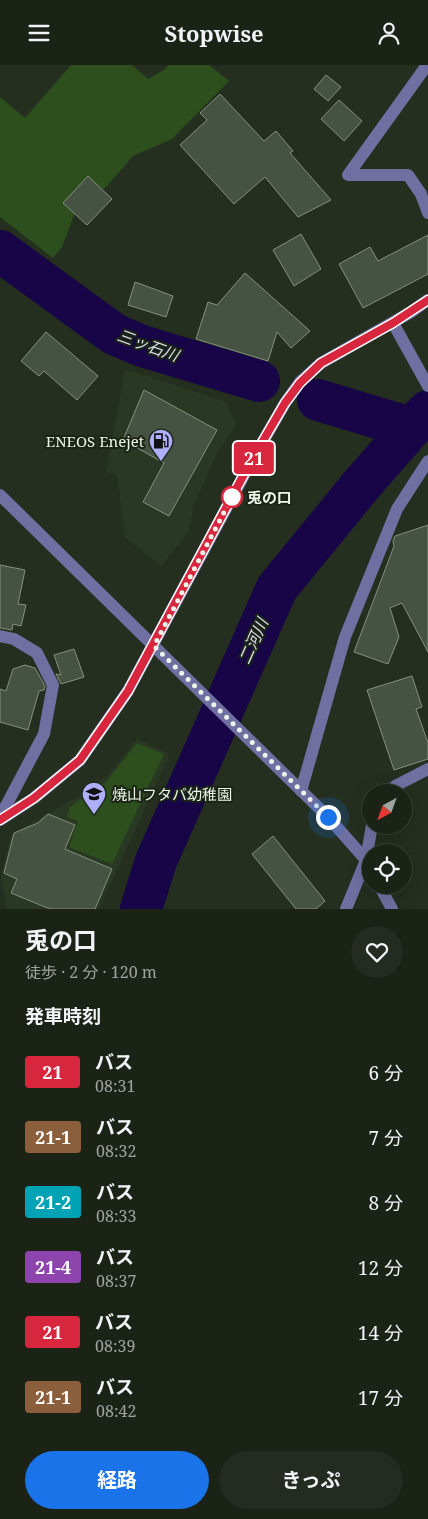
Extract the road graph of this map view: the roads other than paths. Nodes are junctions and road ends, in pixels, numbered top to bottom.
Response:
1 (427, 65) edge
2 (428, 213) edge
3 (428, 300) edge
4 (393, 323) junction
5 (428, 386) edge
6 (428, 461) edge
7 (0, 495) edge
8 (0, 635) edge
9 (154, 646) junction
10 (428, 769) edge
11 (399, 784) edge
12 (301, 791) junction
13 (0, 818) edge
14 (362, 857) edge
15 (362, 878) edge
16 (384, 894) edge
17 (346, 909) edge
18 (392, 909) edge

1 - 2 street
3 - 4 street
4 - 5 street
4 - 9 street
6 - 12 street
7 - 9 street
8 - 13 street
9 - 12 street
9 - 13 street
10 - 11 street
12 - 14 street
15 - 17 street
16 - 18 street

